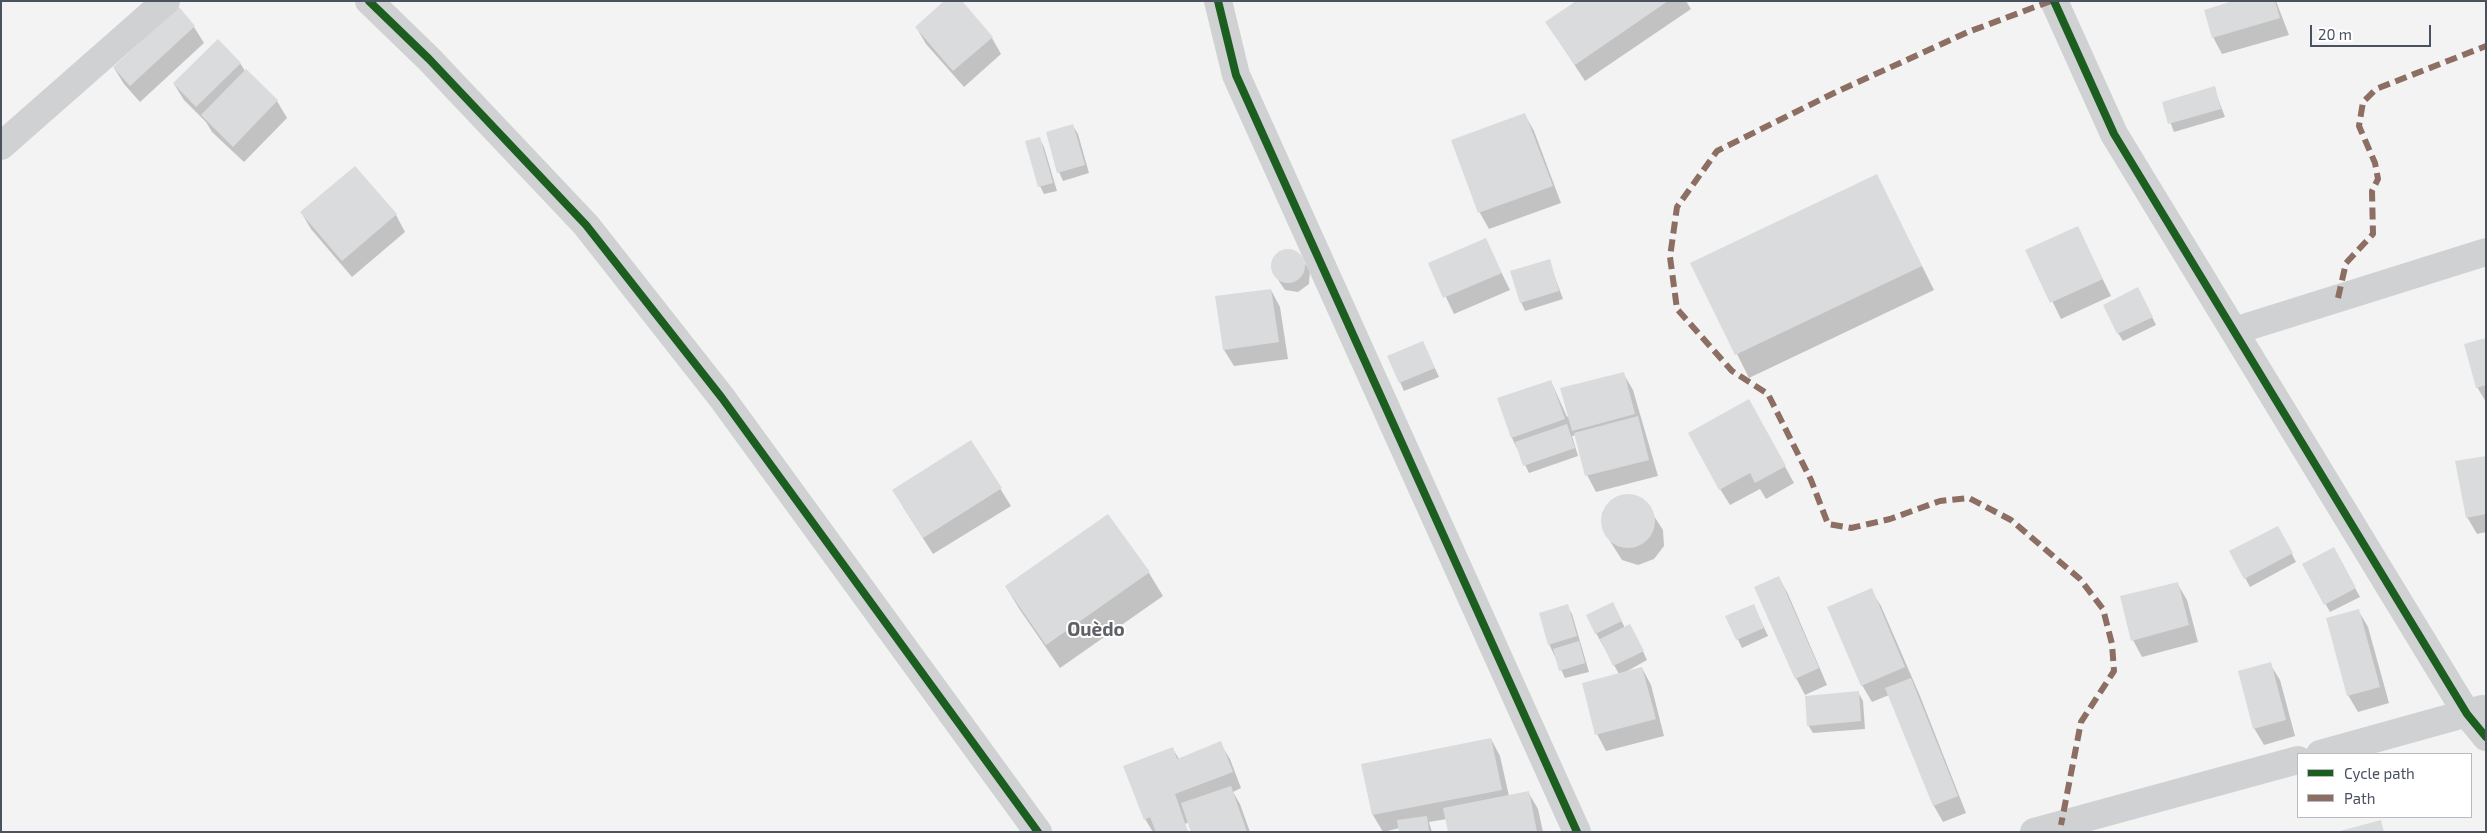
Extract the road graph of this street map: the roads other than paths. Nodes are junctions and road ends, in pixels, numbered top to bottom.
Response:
1 (166, 1) edge
2 (369, 1) edge
3 (1218, 1) edge
4 (2054, 1) edge
5 (1, 146) edge
6 (2486, 252) edge
7 (2234, 331) junction
8 (2476, 711) edge
9 (2486, 737) edge
10 (2324, 753) edge
11 (2297, 760) edge
12 (1038, 832) edge
13 (1577, 832) edge
14 (2034, 832) edge

1 - 5 street
2 - 12 street
3 - 13 street
4 - 7 street
6 - 7 street
7 - 8 street
8 - 9 street
8 - 10 street
11 - 14 street

